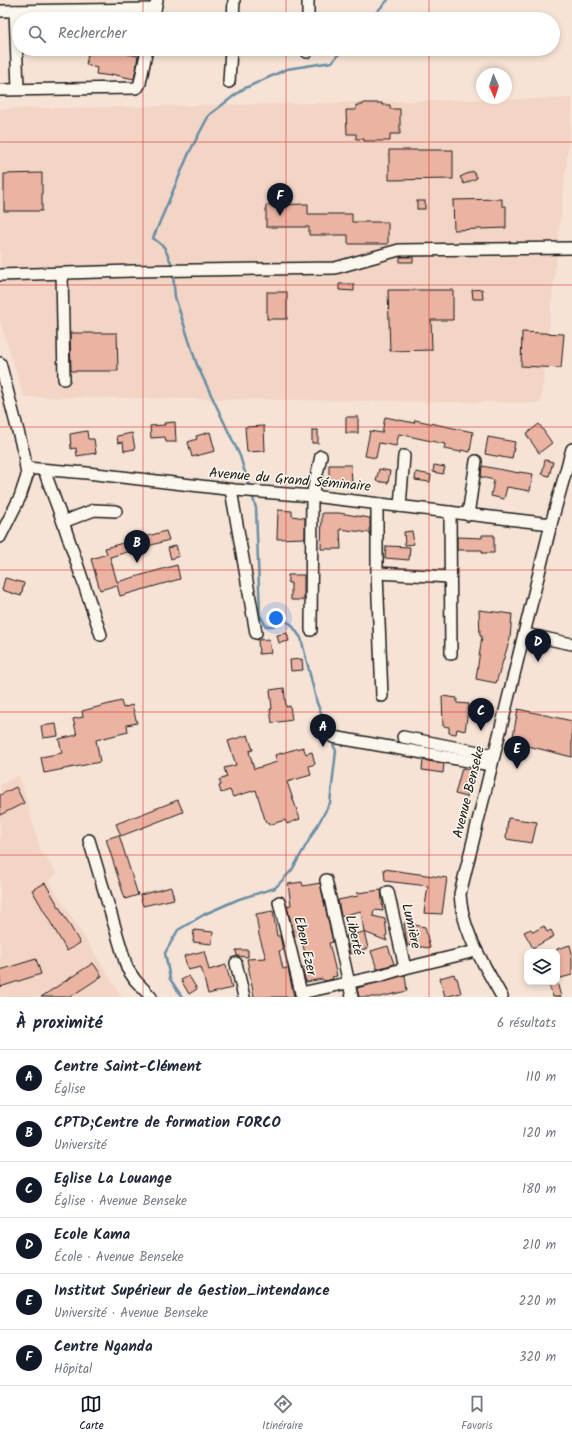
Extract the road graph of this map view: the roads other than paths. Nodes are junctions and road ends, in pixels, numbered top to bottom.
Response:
1 (234, 0) edge
2 (308, 0) edge
3 (67, 5) edge
4 (155, 9) edge
5 (0, 11) edge
6 (15, 11) joint
7 (233, 12) edge
8 (308, 12) edge
9 (17, 56) edge
10 (146, 56) edge
11 (231, 56) edge
12 (229, 82) dead end
13 (18, 89) junction
14 (0, 90) edge
15 (572, 248) edge
16 (62, 273) junction
17 (0, 275) edge
18 (0, 363) edge
19 (2, 378) edge
20 (64, 380) dead end
21 (572, 450) edge
22 (321, 456) dead end
23 (404, 456) dead end
24 (476, 462) dead end
25 (26, 468) junction
26 (44, 470) junction
27 (233, 490) junction
28 (312, 496) junction
29 (377, 504) junction
30 (400, 506) junction
31 (116, 511) dead end
32 (450, 512) junction
33 (468, 515) junction
34 (63, 522) junction
35 (551, 524) junction
36 (0, 537) edge
37 (377, 573) junction
38 (450, 577) junction
39 (311, 630) dead end
40 (256, 633) dead end
41 (525, 634) junction
42 (101, 635) dead end
43 (572, 644) edge
44 (451, 654) dead end
45 (382, 696) dead end
46 (402, 737) dead end
47 (333, 738) dead end
48 (493, 760) junction
49 (89, 840) dead end
50 (326, 880) dead end
51 (388, 892) dead end
52 (279, 902) dead end
53 (476, 951) junction
54 (236, 963) dead end
55 (405, 968) junction
56 (349, 981) junction
57 (301, 995) edge
58 (151, 997) edge
59 (244, 997) edge
60 (352, 997) edge
61 (502, 997) edge

1 - 7 street
2 - 8 street
3 - 4 street
3 - 6 street
5 - 6 street
9 - 13 street
10 - 13 street
11 - 12 street
13 - 14 street
15 - 16 street
16 - 17 street
16 - 20 street
18 - 19 street
19 - 25 street
21 - 35 street, Avenue Benseke
22 - 28 street
23 - 30 street
24 - 33 street
25 - 26 street, Avenue du Grand Séminaire
25 - 36 street
26 - 27 street, Avenue du Grand Séminaire
26 - 34 street
27 - 28 street, Avenue du Grand Séminaire
27 - 40 street
28 - 29 street, Avenue du Grand Séminaire
28 - 39 street
29 - 30 street, Avenue du Grand Séminaire
29 - 37 street
30 - 32 street, Avenue du Grand Séminaire
31 - 34 street
32 - 33 street, Avenue du Grand Séminaire
32 - 38 street
33 - 35 street, Avenue du Grand Séminaire
34 - 42 street
35 - 41 street, Avenue Benseke
37 - 38 street
37 - 45 street
38 - 44 street
41 - 43 street
41 - 48 street, Avenue Benseke
46 - 48 street
47 - 48 street
48 - 53 street, Avenue Benseke
49 - 58 street
50 - 56 street, Liberté
51 - 55 street, Lumière
52 - 57 street, Eben Ezer
53 - 55 street, Lumière
53 - 61 street, Avenue Benseke
54 - 59 street
55 - 56 street, Lumière
56 - 57 street, Lumière
56 - 60 street, Liberté

